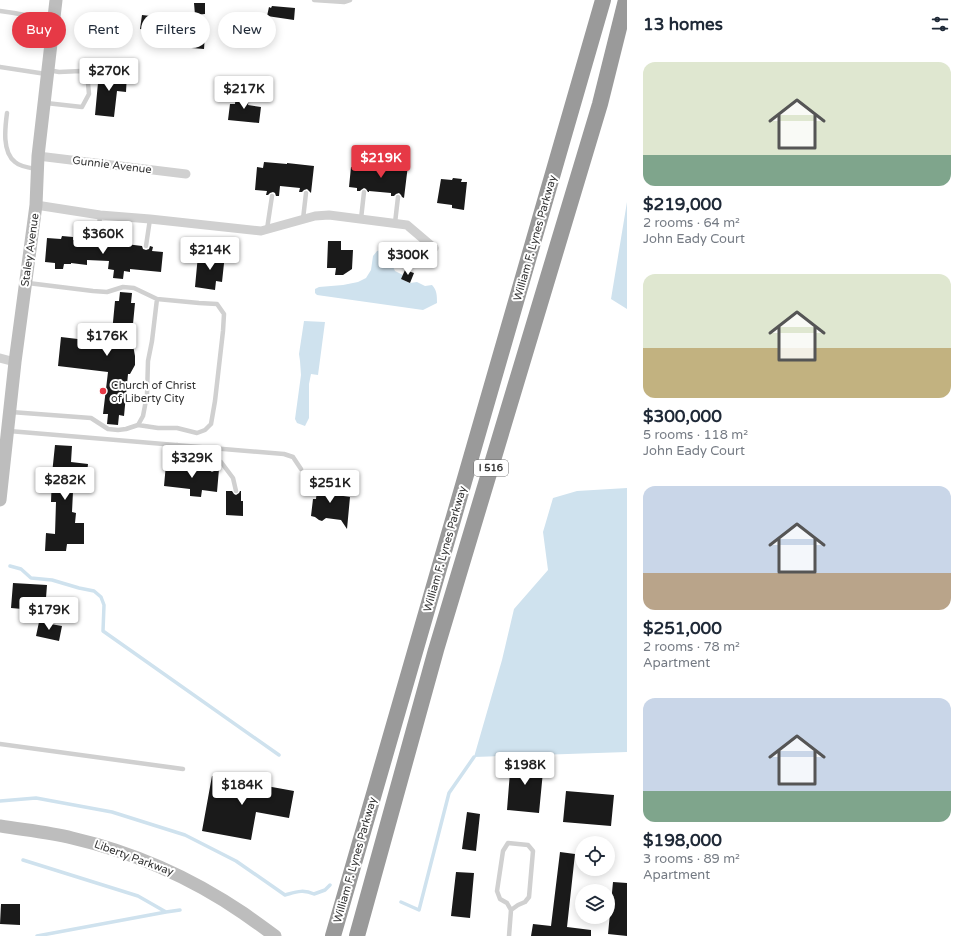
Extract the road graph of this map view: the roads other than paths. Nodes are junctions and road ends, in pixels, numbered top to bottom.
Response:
1 (56, 0) edge
2 (314, 0) edge
3 (350, 0) edge
4 (603, 0) edge
5 (626, 0) edge
6 (0, 11) edge
7 (54, 12) edge
8 (12, 13) edge
9 (50, 48) edge
10 (0, 67) edge
11 (48, 72) junction
12 (44, 103) junction
13 (7, 113) dead end
14 (38, 156) junction
15 (38, 170) junction
16 (186, 174) dead end
17 (364, 192) dead end
18 (306, 193) dead end
19 (272, 196) dead end
20 (398, 197) dead end
21 (36, 205) junction
22 (100, 215) junction
23 (150, 219) junction
24 (303, 219) junction
25 (360, 219) junction
26 (395, 223) junction
27 (267, 229) junction
28 (98, 241) dead end
29 (146, 246) dead end
30 (434, 248) dead end
31 (26, 283) junction
32 (156, 299) junction
33 (0, 358) edge
34 (15, 362) junction
35 (10, 412) junction
36 (138, 425) junction
37 (8, 430) junction
38 (177, 445) junction
39 (214, 448) junction
40 (212, 458) junction
41 (212, 468) dead end
42 (301, 469) dead end
43 (236, 491) dead end
44 (0, 500) edge
45 (0, 744) edge
46 (183, 768) dead end
47 (0, 826) edge
48 (511, 910) junction
49 (274, 935) edge
50 (333, 936) edge
51 (357, 936) edge
52 (509, 936) edge

1 - 7 street, Staley Avenue
2 - 3 lane
4 - 50 highway, William F. Lynes Parkway / I 516
5 - 51 highway, William F. Lynes Parkway / I 516
6 - 8 lane
9 - 11 street, Staley Avenue
10 - 11 lane
11 - 12 street, Staley Avenue
11 - 12 lane
12 - 14 street, Staley Avenue
13 - 15 lane
14 - 15 street, Staley Avenue
14 - 16 street, Gunnie Avenue
15 - 21 street, Staley Avenue
17 - 25 lane
18 - 24 lane
19 - 27 lane
20 - 26 lane
21 - 22 street
21 - 31 street, Staley Avenue
22 - 23 street
22 - 28 lane
23 - 27 street
23 - 29 lane
24 - 25 street
24 - 27 street
25 - 26 street
26 - 30 street
31 - 32 lane
31 - 34 street, Staley Avenue
32 - 36 lane
32 - 36 lane
33 - 34 street
34 - 35 street, Staley Avenue
35 - 36 lane
35 - 37 street, Staley Avenue
37 - 38 lane
37 - 44 street, Staley Avenue
38 - 39 lane
38 - 40 lane
39 - 40 lane
39 - 42 lane
40 - 41 lane
40 - 43 lane
45 - 46 lane
47 - 49 street, Liberty Parkway
48 - 48 lane
48 - 52 lane

